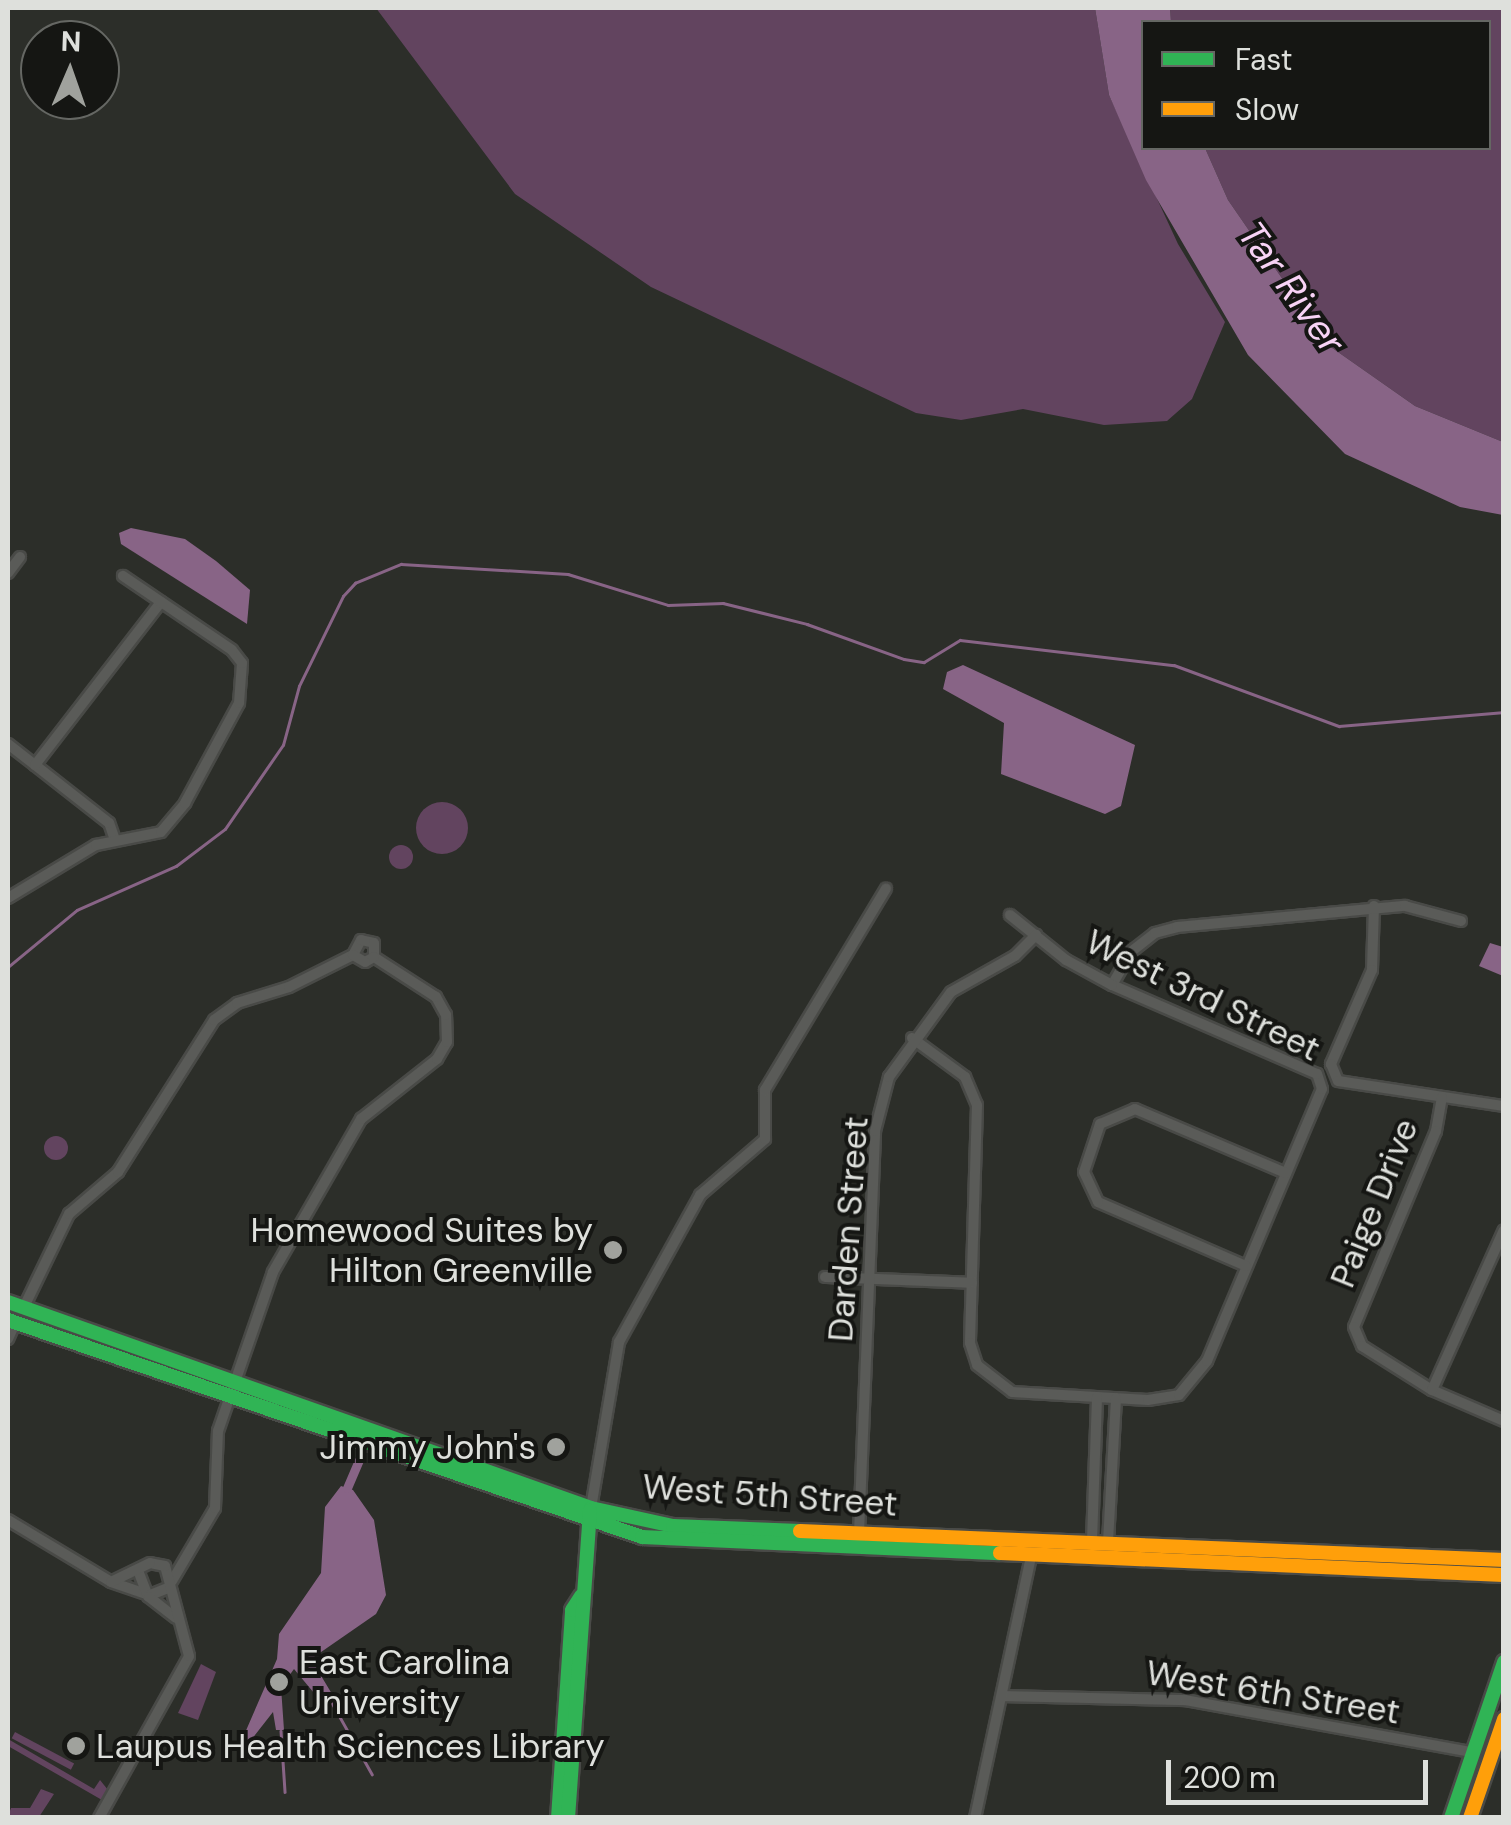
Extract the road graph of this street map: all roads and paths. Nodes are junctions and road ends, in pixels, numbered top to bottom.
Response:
1 (20, 557) dead end
2 (8, 573) edge
3 (123, 576) dead end
4 (161, 602) junction
5 (8, 744) edge
6 (35, 765) junction
7 (115, 840) junction
8 (886, 889) dead end
9 (8, 898) edge
10 (1374, 906) junction
11 (1010, 915) dead end
12 (1461, 921) dead end
13 (1036, 935) junction
14 (354, 954) junction
15 (374, 957) junction
16 (1112, 985) junction
17 (912, 1038) junction
18 (1442, 1098) junction
19 (1504, 1106) edge
20 (1286, 1173) junction
21 (1504, 1230) edge
22 (1246, 1266) junction
23 (825, 1277) dead end
24 (870, 1280) junction
25 (972, 1283) junction
26 (8, 1302) edge
27 (23, 1309) junction
28 (11, 1321) edge
29 (8, 1340) edge
30 (1432, 1390) junction
31 (230, 1392) junction
32 (1097, 1397) junction
33 (1116, 1398) junction
34 (1504, 1420) edge
35 (590, 1516) junction
36 (8, 1520) edge
37 (859, 1533) junction
38 (997, 1540) junction
39 (1100, 1542) junction
40 (874, 1549) junction
41 (186, 1554) junction
42 (981, 1554) junction
43 (1031, 1556) junction
44 (1504, 1560) edge
45 (160, 1564) junction
46 (139, 1573) junction
47 (1504, 1575) edge
48 (111, 1582) junction
49 (171, 1584) junction
50 (146, 1594) junction
51 (581, 1596) junction
52 (176, 1618) junction
53 (1504, 1662) edge
54 (1005, 1696) junction
55 (1504, 1719) edge
56 (1472, 1752) junction
57 (99, 1818) edge
58 (558, 1818) edge
59 (568, 1818) edge
60 (975, 1818) edge
61 (1450, 1818) edge
62 (1470, 1818) edge

1 - 2 street
3 - 4 street
4 - 6 street
4 - 7 street
5 - 6 street
6 - 7 street
7 - 9 street
8 - 35 street
10 - 12 street
10 - 16 street
10 - 18 street, West 3rd Street
11 - 13 street, West 3rd Street
13 - 16 street, West 3rd Street
13 - 17 street, Darden Street
14 - 15 street
14 - 15 street
14 - 27 street
15 - 31 street
16 - 20 street, West 3rd Street
17 - 24 street, Darden Street
17 - 25 street
18 - 19 street, West 3rd Street
18 - 30 street, Paige Drive
20 - 22 street
20 - 22 street
21 - 30 street
22 - 33 street
23 - 24 street
24 - 25 street
24 - 37 street, Darden Street
25 - 32 street
26 - 27 main road, West 5th Street
27 - 31 main road, West 5th Street
28 - 29 street
28 - 31 main road, West 5th Street
30 - 34 street, Paige Drive
31 - 35 main road, West 5th Street
31 - 41 street
32 - 33 street
32 - 39 street
33 - 39 street
35 - 37 main road, West 5th Street
35 - 40 main road, West 5th Street
35 - 51 main road
36 - 48 street
37 - 38 main road, West 5th Street
38 - 39 main road, West 5th Street
38 - 40 main road
39 - 42 main road
39 - 44 main road, West 5th Street
40 - 42 main road, West 5th Street
41 - 45 street
41 - 49 street
42 - 43 main road, West 5th Street
43 - 47 main road, West 5th Street
43 - 54 street
45 - 46 street
45 - 49 street
46 - 48 street
46 - 50 street
48 - 50 street
49 - 50 street
49 - 52 street
50 - 52 street
51 - 58 main road
51 - 59 main road
52 - 57 street
53 - 56 main road
54 - 56 street, West 6th Street
54 - 60 street
55 - 62 main road
56 - 61 main road

